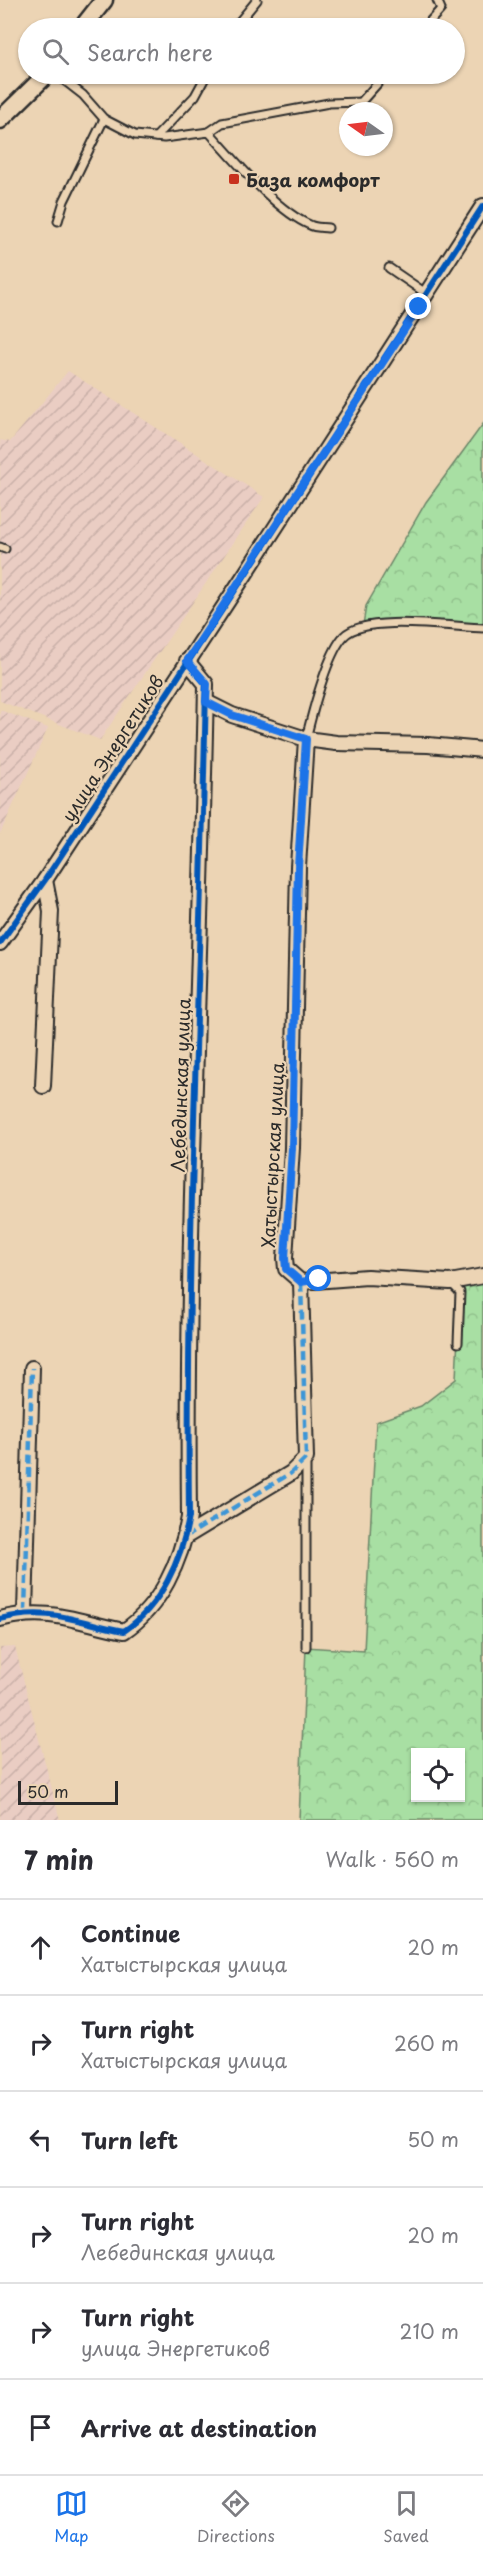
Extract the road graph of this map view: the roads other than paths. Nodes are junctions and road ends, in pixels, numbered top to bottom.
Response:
1 (104, 0) edge
2 (257, 0) edge
3 (437, 0) edge
4 (90, 18) edge
5 (242, 18) edge
6 (433, 18) edge
7 (37, 84) edge
8 (69, 84) edge
9 (202, 84) edge
10 (377, 84) edge
11 (104, 119) junction
12 (0, 120) edge
13 (209, 132) junction
14 (156, 137) junction
15 (483, 206) edge
16 (58, 221) dead end
17 (328, 228) dead end
18 (389, 268) dead end
19 (427, 294) junction
20 (483, 628) edge
21 (187, 661) junction
22 (206, 702) junction
23 (306, 739) junction
24 (483, 750) edge
25 (45, 880) junction
26 (0, 943) edge
27 (43, 1086) dead end
28 (483, 1276) edge
29 (301, 1282) junction
30 (450, 1282) junction
31 (458, 1343) dead end
32 (32, 1368) dead end
33 (306, 1458) junction
34 (185, 1537) junction
35 (25, 1612) junction
36 (0, 1620) edge
37 (306, 1647) dead end

1 - 4 street
2 - 5 lane
3 - 6 lane
7 - 12 street
8 - 11 lane
9 - 14 lane
10 - 13 lane
11 - 14 lane
11 - 16 lane
13 - 14 lane
13 - 17 lane
15 - 19 street, улица Энергетиков
18 - 19 lane
19 - 21 street, улица Энергетиков
20 - 23 lane
21 - 22 street, Лебединская улица
21 - 25 street, улица Энергетиков
22 - 23 street
22 - 34 street, Лебединская улица
23 - 24 street
23 - 29 street, Хатыстырская улица
25 - 26 street, улица Энергетиков
25 - 27 street
28 - 30 street
29 - 30 street
29 - 33 street
30 - 31 lane
32 - 35 street
33 - 34 street
33 - 37 lane
34 - 35 street, Лебединская улица
35 - 36 street

